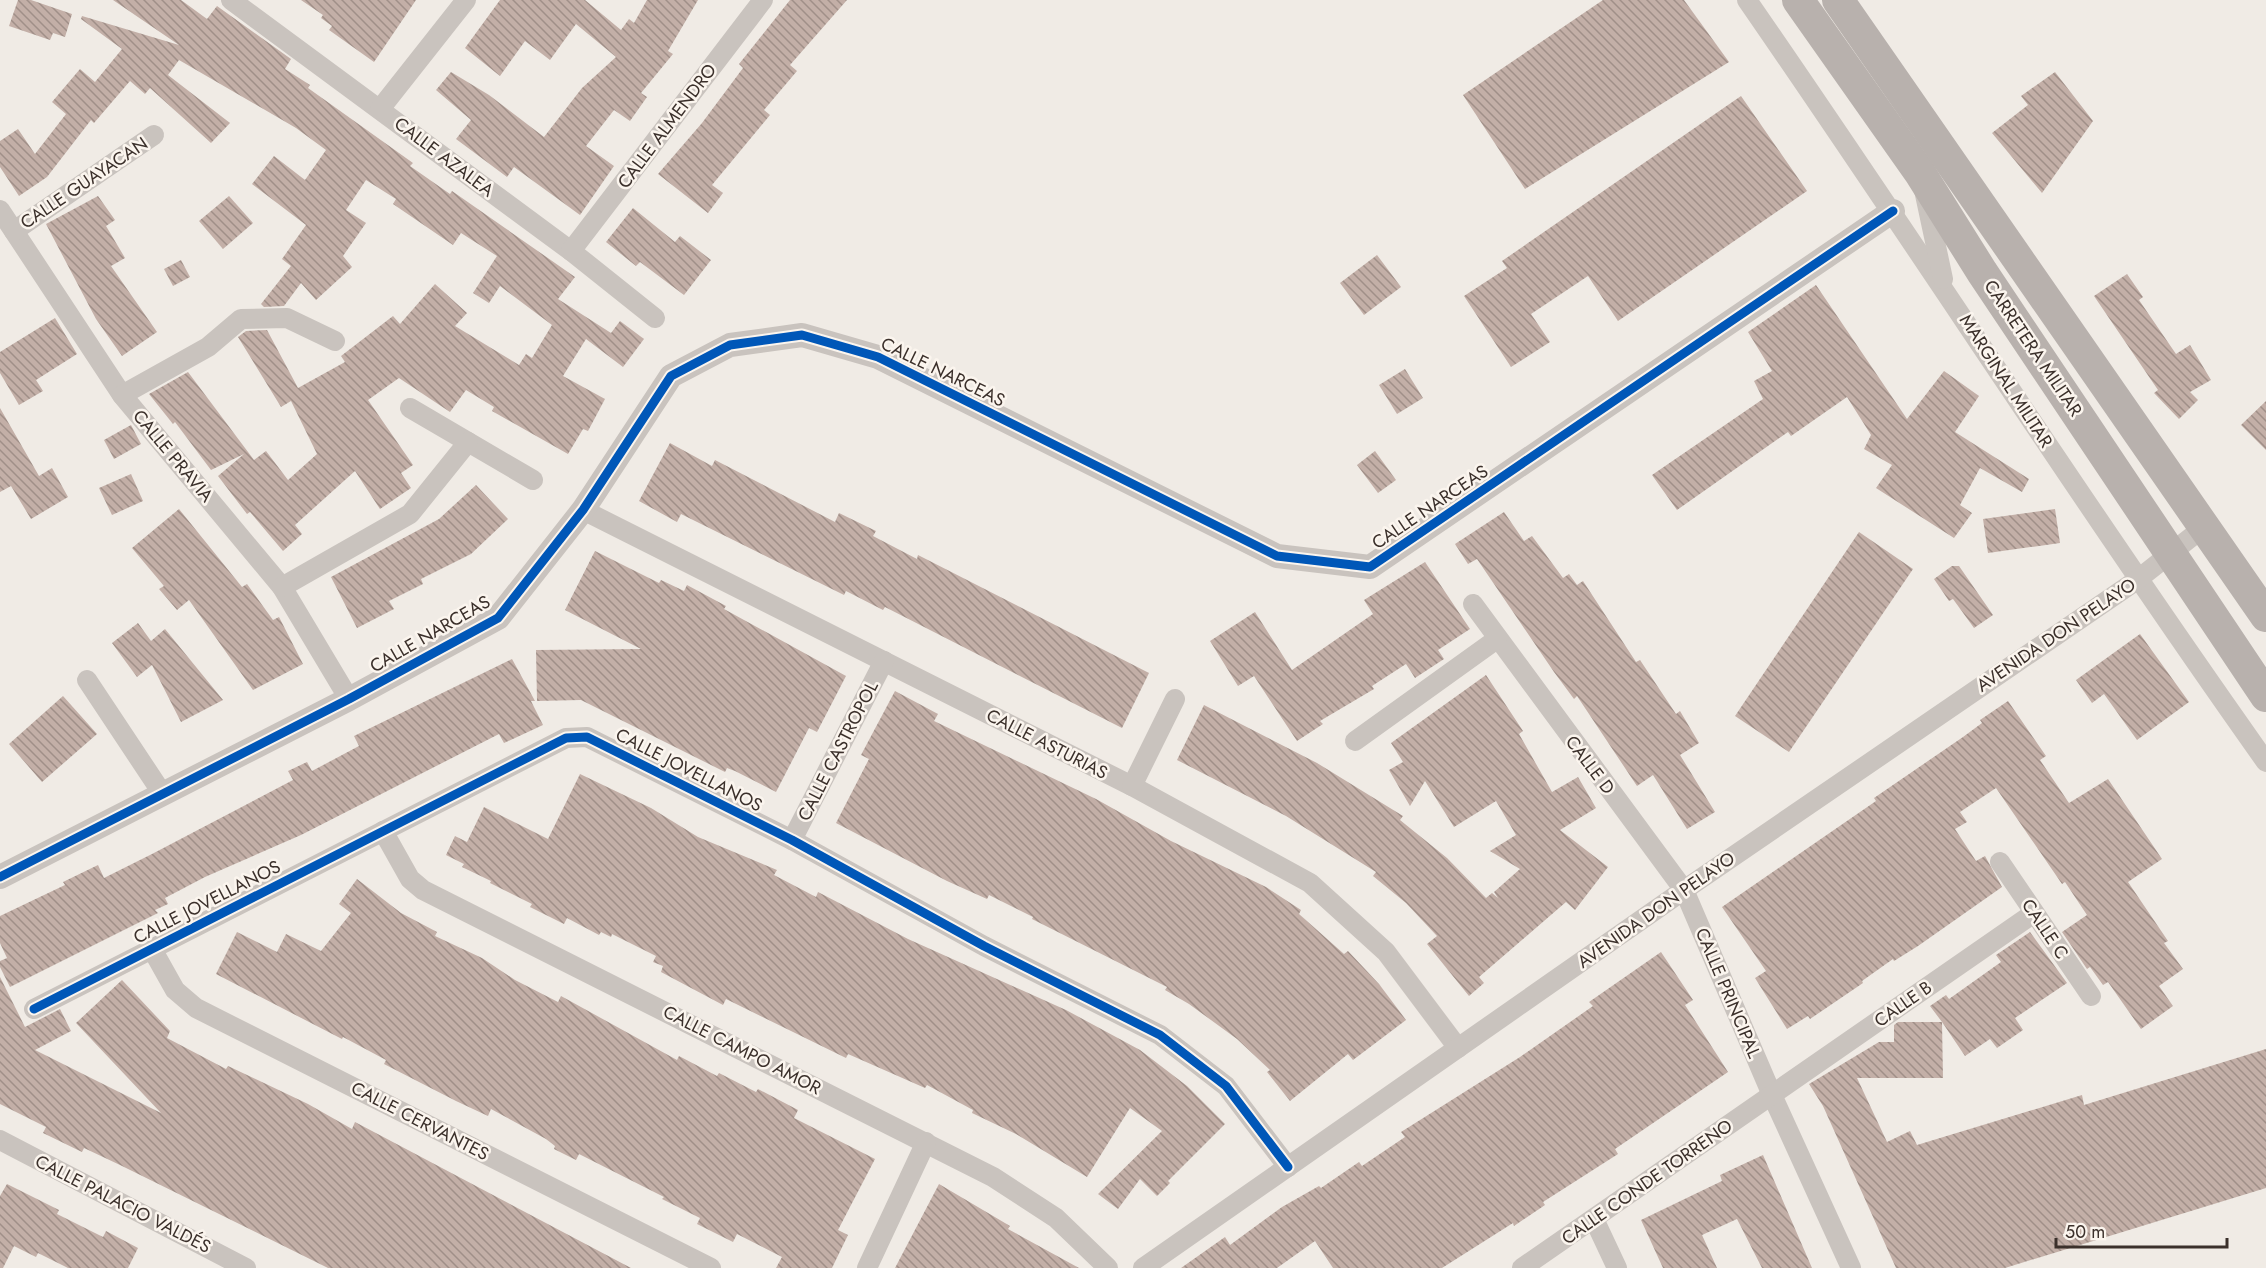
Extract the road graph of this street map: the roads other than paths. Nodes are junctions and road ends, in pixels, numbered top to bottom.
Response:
1 (466, 0) edge
2 (763, 0) edge
3 (1747, 0) edge
4 (1798, 0) edge
5 (1838, 0) edge
6 (239, 3) edge
7 (380, 109) junction
8 (154, 135) dead end
9 (1920, 173) junction
10 (0, 210) edge
11 (1893, 211) junction
12 (14, 231) junction
13 (571, 251) junction
14 (1945, 289) junction
15 (655, 318) dead end
16 (335, 341) dead end
17 (122, 395) junction
18 (410, 408) dead end
19 (468, 442) junction
20 (533, 480) dead end
21 (583, 510) junction
22 (2204, 527) junction
23 (2170, 555) junction
24 (2137, 580) junction
25 (282, 587) junction
26 (1473, 604) dead end
27 (2266, 616) edge
28 (1497, 639) junction
29 (884, 661) junction
30 (87, 680) dead end
31 (2266, 696) edge
32 (349, 699) junction
33 (1175, 699) dead end
34 (1355, 741) dead end
35 (2266, 762) edge
36 (1132, 786) junction
37 (162, 793) junction
38 (383, 831) junction
39 (792, 840) junction
40 (2000, 862) dead end
41 (0, 877) edge
42 (1684, 890) junction
43 (2034, 913) junction
44 (152, 949) junction
45 (2091, 996) dead end
46 (34, 1009) dead end
47 (1458, 1048) junction
48 (1772, 1095) junction
49 (0, 1140) edge
50 (926, 1142) junction
51 (1288, 1167) junction
52 (1594, 1219) junction
53 (246, 1268) edge
54 (711, 1268) edge
55 (867, 1268) edge
56 (1108, 1268) edge
57 (1143, 1268) edge
58 (1522, 1268) edge
59 (1617, 1268) edge
60 (1851, 1268) edge

1 - 7 street
2 - 13 street, CALLE ALMENDRO
3 - 11 street, MARGINAL MILITAR
4 - 9 main road, CARRETERA MILITAR
5 - 22 main road, CARRETERA MILITAR
6 - 7 street, CALLE AZALEA
7 - 13 street, CALLE AZALEA
8 - 12 street, CALLE GUAYACAN
9 - 14 street
9 - 23 main road, CARRETERA MILITAR
10 - 12 street, CALLE PRAVIA
11 - 14 street, MARGINAL MILITAR
11 - 21 street, CALLE NARCEAS
12 - 17 street, CALLE PRAVIA
13 - 15 street, CALLE AZALEA
14 - 24 street, MARGINAL MILITAR
16 - 17 street
17 - 25 street, CALLE PRAVIA
18 - 19 street
19 - 20 street
19 - 25 street
21 - 29 street, CALLE ASTURIAS
21 - 32 street, CALLE NARCEAS
22 - 23 street, AVENIDA DON PELAYO
22 - 27 main road, CARRETERA MILITAR
23 - 24 street, AVENIDA DON PELAYO
23 - 31 main road, CARRETERA MILITAR
24 - 35 street, MARGINAL MILITAR
24 - 42 street, AVENIDA DON PELAYO
25 - 32 street, CALLE PRAVIA
26 - 28 street, CALLE D
28 - 34 street
28 - 42 street, CALLE D
29 - 36 street, CALLE ASTURIAS
29 - 39 street, CALLE CASTROPOL
30 - 37 street
32 - 37 street, CALLE NARCEAS
33 - 36 street
36 - 47 street, CALLE ASTURIAS
37 - 41 street, CALLE NARCEAS
38 - 39 street, CALLE JOVELLANOS
38 - 44 street, CALLE JOVELLANOS
38 - 50 street, CALLE CAMPO AMOR
39 - 51 street, CALLE JOVELLANOS
40 - 43 street, CALLE C
42 - 47 street, AVENIDA DON PELAYO
42 - 48 street, CALLE PRINCIPAL
43 - 45 street, CALLE C
43 - 48 street, CALLE B
44 - 46 street, CALLE JOVELLANOS
44 - 54 street, CALLE CERVANTES
47 - 51 street, AVENIDA DON PELAYO
48 - 52 street, CALLE CONDE TORRENO
48 - 60 street, CALLE PRINCIPAL
49 - 53 street, CALLE PALACIO VALDÉS
50 - 55 street
50 - 56 street, CALLE CAMPO AMOR
51 - 57 street, AVENIDA DON PELAYO
52 - 58 street, CALLE CONDE TORRENO
52 - 59 street

